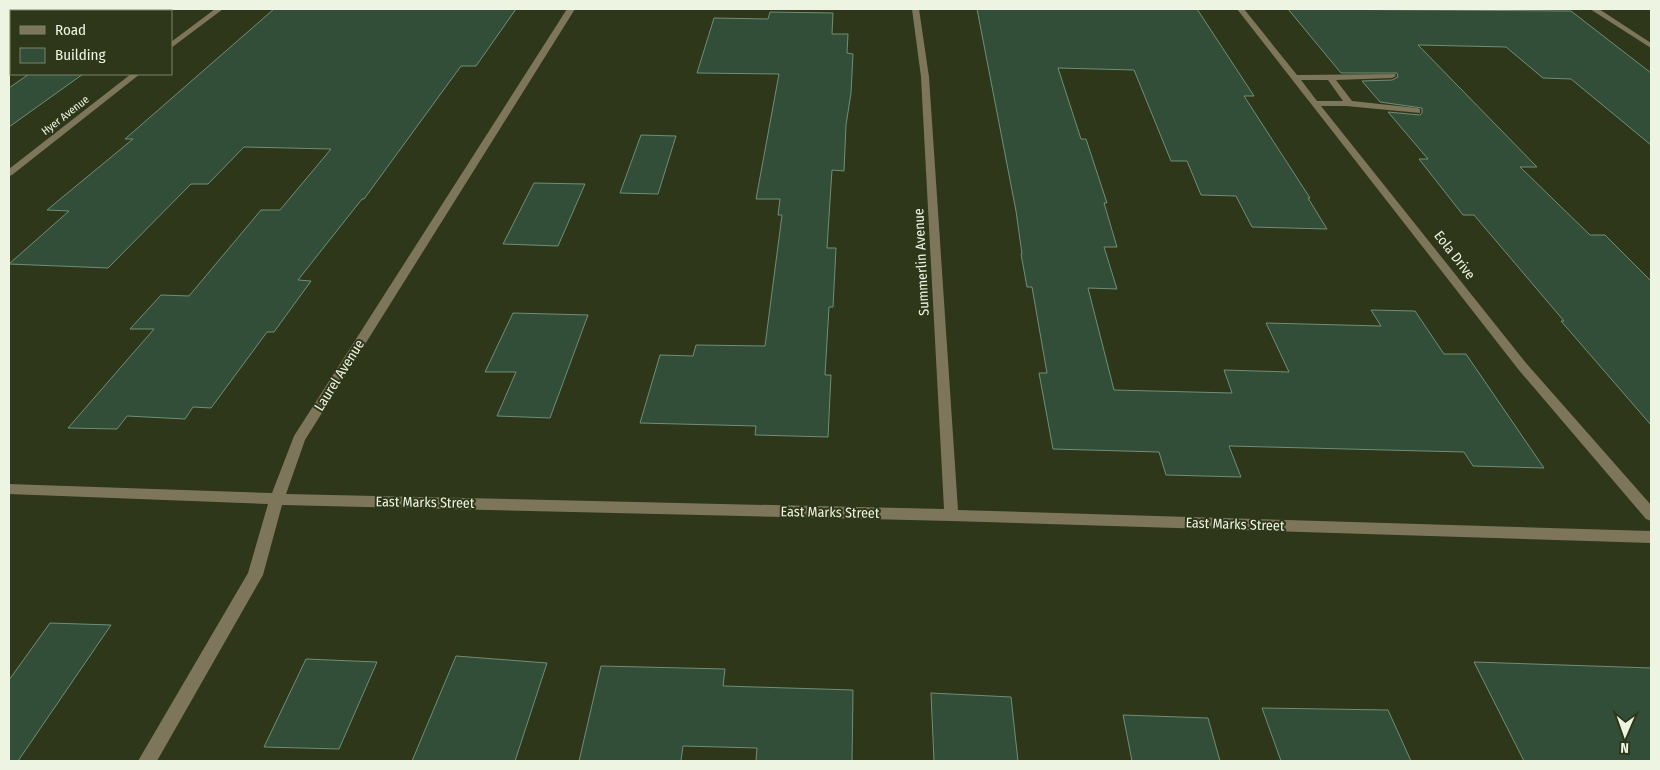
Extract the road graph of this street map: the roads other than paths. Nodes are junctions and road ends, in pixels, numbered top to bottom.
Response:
1 (219, 9) edge
2 (571, 9) edge
3 (916, 9) edge
4 (1240, 9) edge
5 (1594, 9) edge
6 (172, 45) edge
7 (1651, 46) edge
8 (135, 75) edge
9 (1392, 76) dead end
10 (1330, 77) junction
11 (1294, 78) junction
12 (1315, 104) junction
13 (1350, 104) junction
14 (1417, 111) dead end
15 (9, 173) edge
16 (9, 489) edge
17 (277, 498) junction
18 (951, 515) junction
19 (1651, 515) edge
20 (1651, 537) edge
21 (147, 761) edge

1 - 6 street
2 - 17 street, Laurel Avenue
3 - 18 street, Summerlin Avenue
4 - 11 street, Eola Drive
5 - 7 street
8 - 15 street, Hyer Avenue
9 - 10 street
10 - 11 street
10 - 13 street
11 - 12 street, Eola Drive
12 - 13 street
12 - 19 street, Eola Drive
13 - 14 street
16 - 17 street, East Marks Street
17 - 18 street, East Marks Street
17 - 21 street, Laurel Avenue
18 - 20 street, East Marks Street

